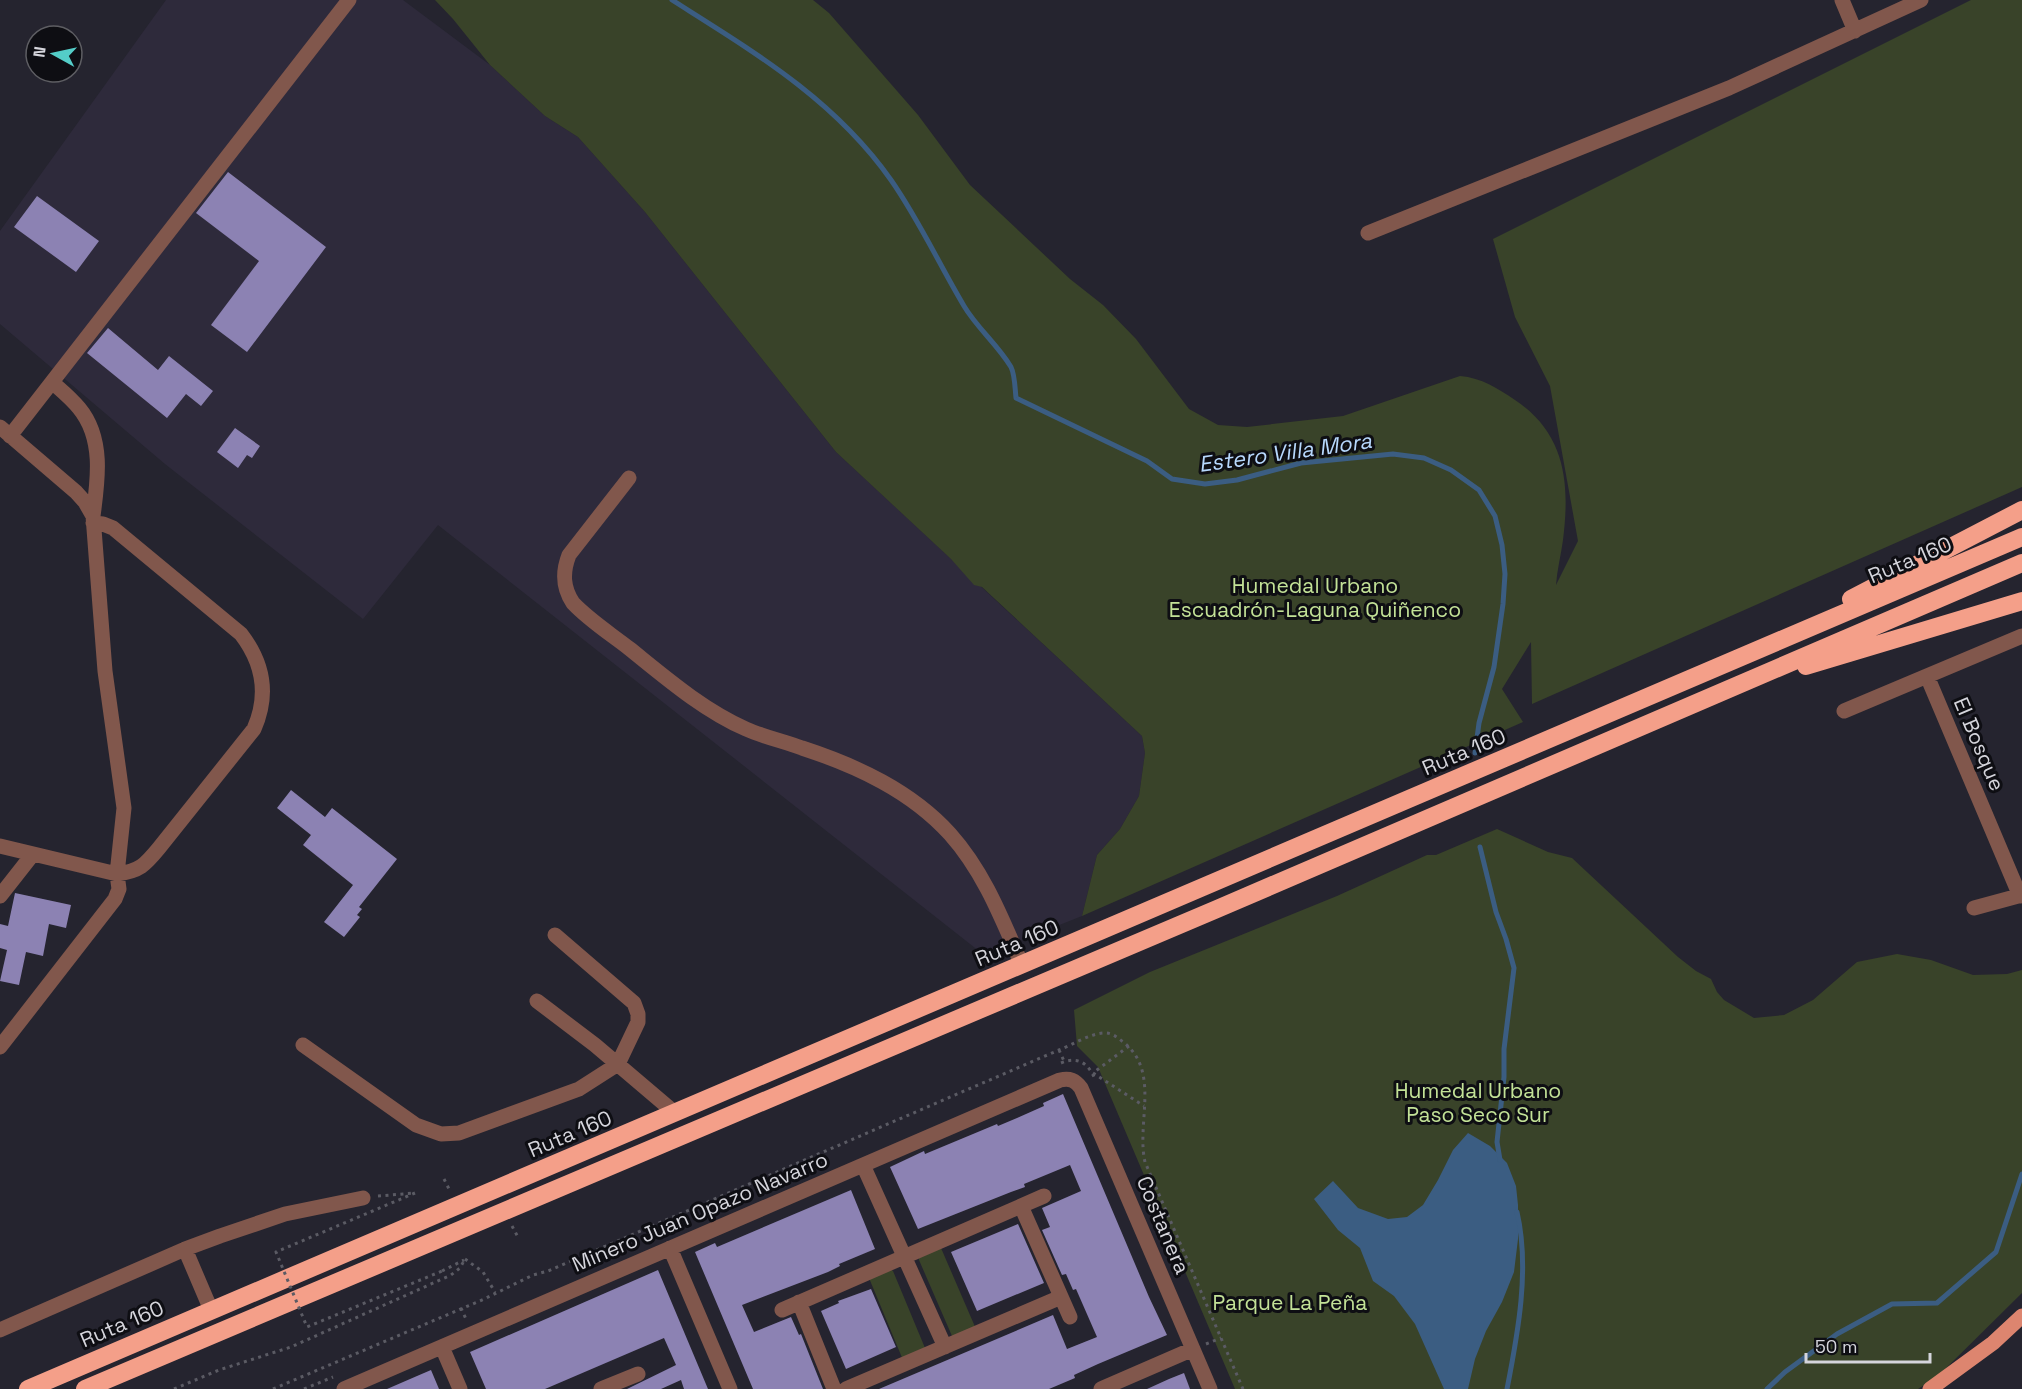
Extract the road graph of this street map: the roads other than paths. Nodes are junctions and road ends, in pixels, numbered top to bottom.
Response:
1 (349, 0) edge
2 (1842, 0) edge
3 (1916, 1) edge
4 (1855, 31) junction
5 (1368, 233) dead end
6 (51, 382) junction
7 (5, 431) edge
8 (629, 478) dead end
9 (2022, 510) edge
10 (93, 519) junction
11 (2022, 537) edge
12 (2022, 563) edge
13 (2022, 601) edge
14 (2022, 636) edge
15 (1768, 645) junction
16 (1927, 676) junction
17 (1710, 696) junction
18 (1844, 711) dead end
19 (0, 846) edge
20 (33, 854) junction
21 (117, 874) junction
22 (2021, 895) edge
23 (0, 896) edge
24 (1974, 908) dead end
25 (555, 935) dead end
26 (1022, 965) junction
27 (537, 1001) dead end
28 (303, 1045) dead end
29 (0, 1047) edge
30 (618, 1064) junction
31 (1073, 1080) joint
32 (675, 1113) junction
33 (863, 1165) junction
34 (1044, 1196) dead end
35 (363, 1198) road end
36 (1020, 1206) junction
37 (667, 1241) junction
38 (185, 1249) junction
39 (904, 1257) junction
40 (1061, 1298) junction
41 (799, 1302) junction
42 (211, 1310) junction
43 (782, 1310) dead end
44 (2022, 1316) edge
45 (1070, 1317) dead end
46 (0, 1330) edge
47 (442, 1347) junction
48 (945, 1347) junction
49 (1193, 1349) junction
50 (638, 1374) dead end
51 (339, 1382) edge
52 (620, 1385) edge
53 (28, 1389) edge
54 (86, 1389) edge
55 (460, 1389) edge
56 (601, 1389) edge
57 (730, 1389) edge
58 (834, 1389) edge
59 (846, 1389) edge
60 (1101, 1389) edge
61 (1210, 1389) edge
62 (1930, 1389) edge

1 - 6 street
2 - 4 street
3 - 4 street
4 - 5 street
6 - 7 street
6 - 10 street
7 - 10 street
8 - 26 street
9 - 15 highway
10 - 21 street
10 - 21 street
11 - 15 highway, Ruta 160
12 - 17 highway
13 - 17 highway
14 - 16 street
15 - 26 highway, Ruta 160
16 - 18 street
16 - 22 street, El Bosque
17 - 54 highway
19 - 20 street
20 - 21 street
20 - 23 street
21 - 29 street
22 - 24 street
25 - 30 street
26 - 32 highway, Ruta 160
27 - 30 street
28 - 30 street
30 - 32 street
31 - 33 street, Minero Juan Opazo Navarro
31 - 49 street, Costanera
32 - 42 highway, Ruta 160
33 - 37 street, Minero Juan Opazo Navarro
33 - 39 street
34 - 36 street
35 - 38 street
36 - 39 street
36 - 40 street
37 - 47 street, Minero Juan Opazo Navarro
37 - 57 street
38 - 42 street
38 - 46 street
39 - 41 street
39 - 48 street
40 - 45 street
40 - 48 street
41 - 43 street
41 - 58 street
42 - 53 highway, Ruta 160
44 - 62 main road
47 - 51 street, Minero Juan Opazo Navarro
47 - 55 street
48 - 59 street
49 - 60 street
49 - 61 street, Costanera
50 - 52 street
52 - 56 street

